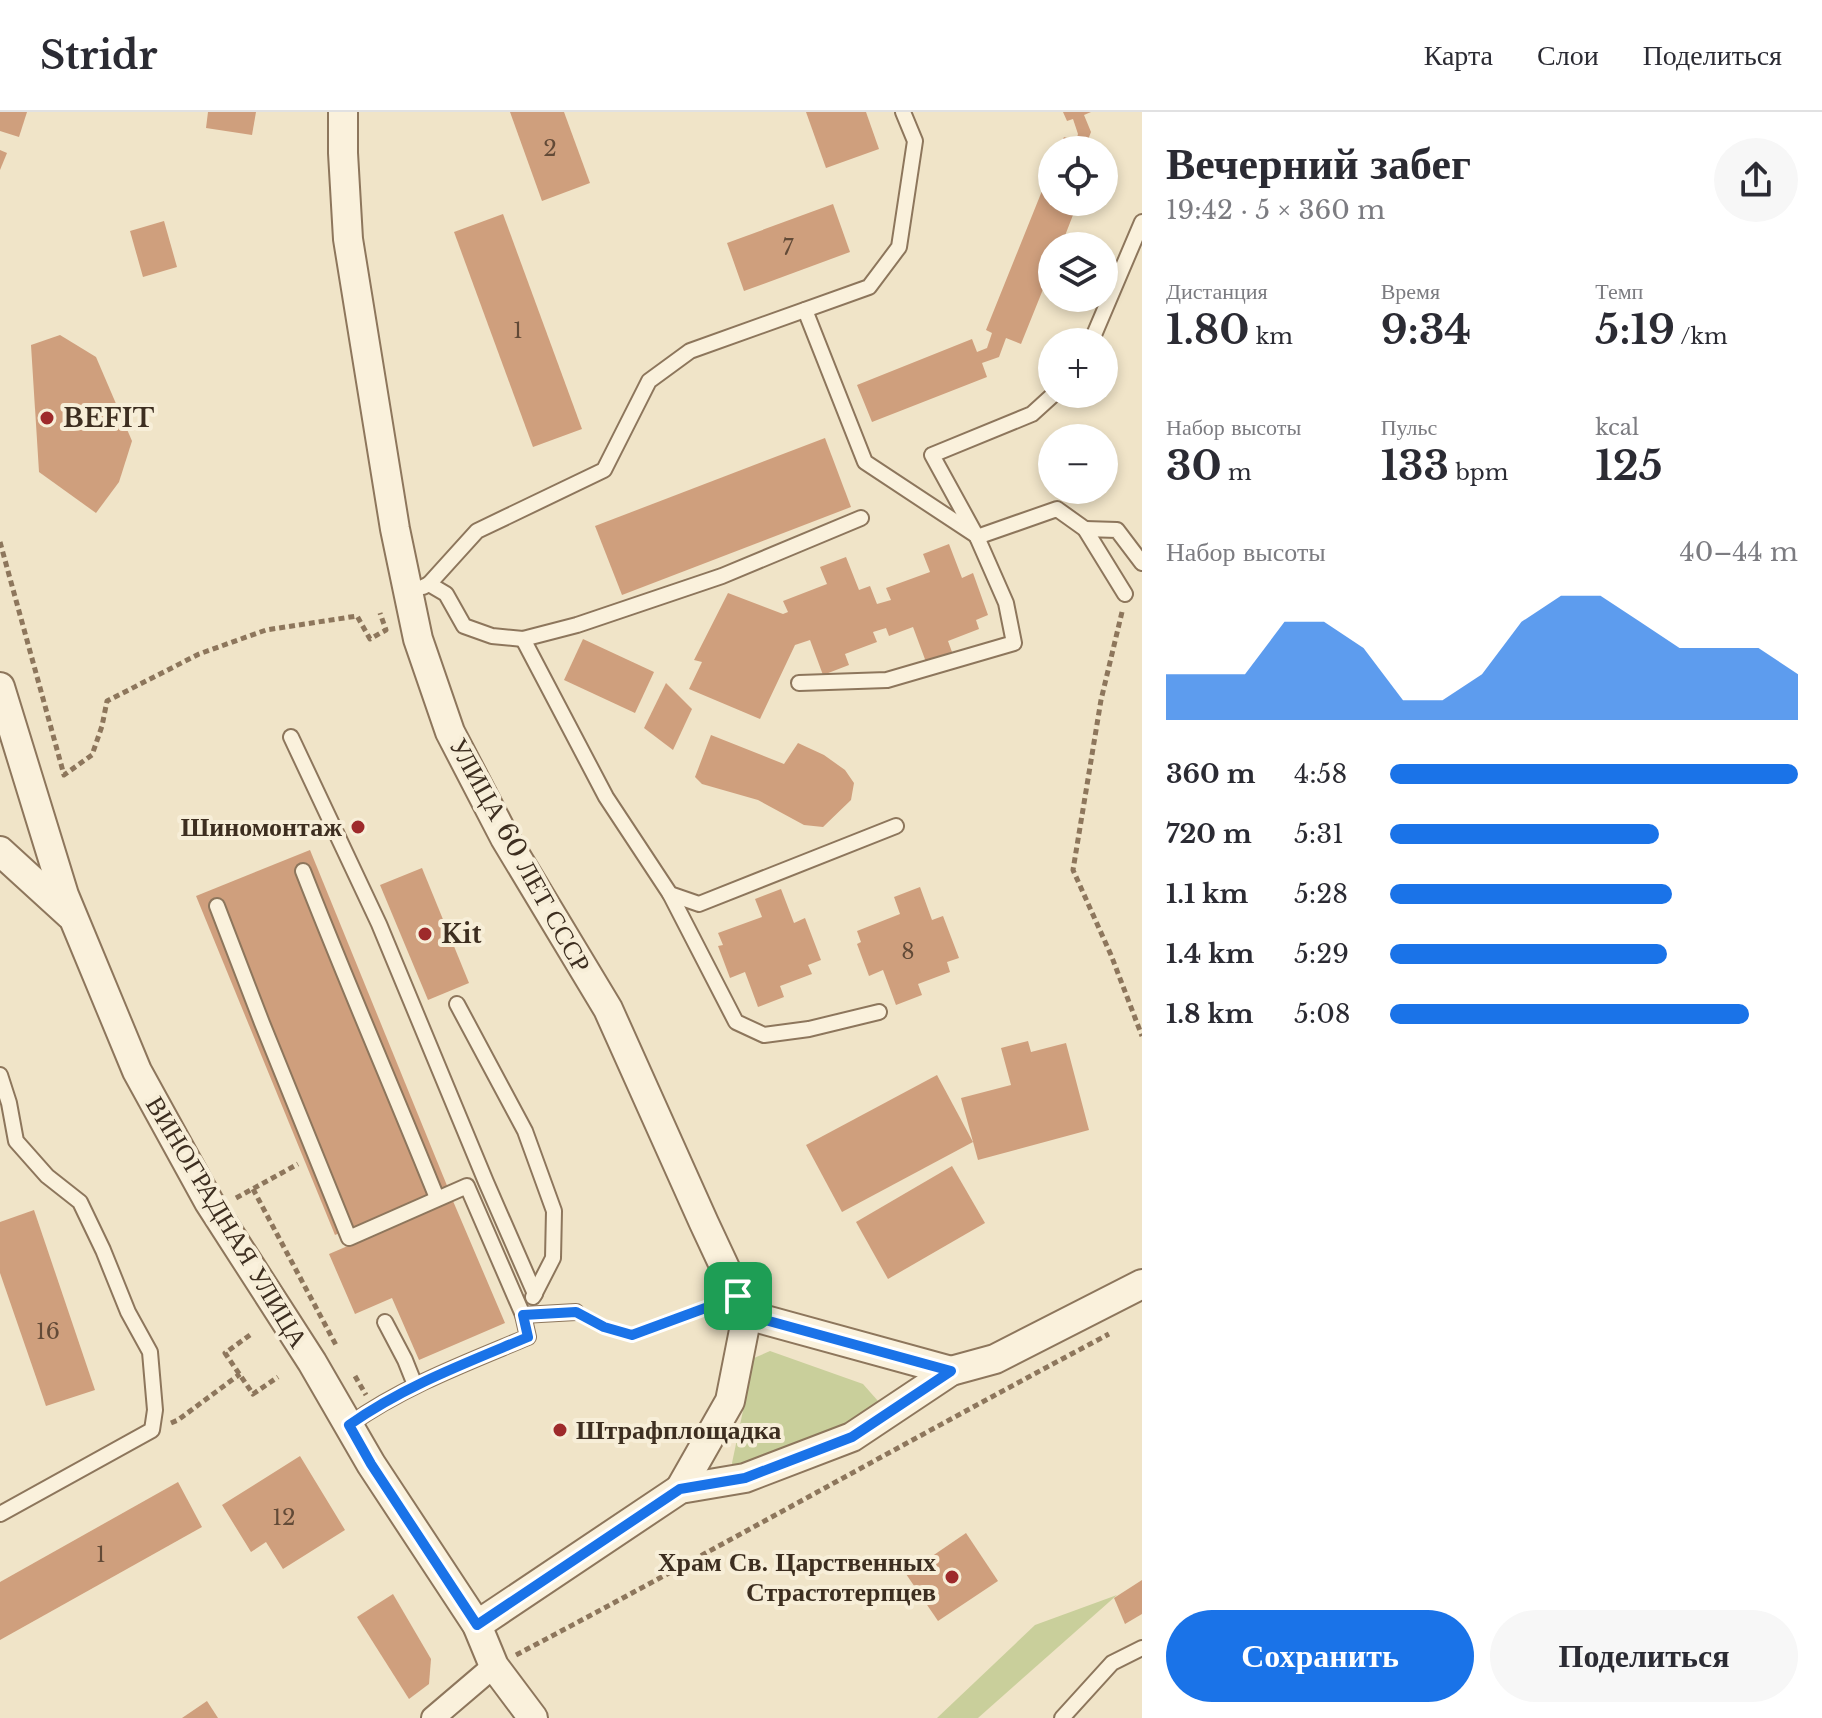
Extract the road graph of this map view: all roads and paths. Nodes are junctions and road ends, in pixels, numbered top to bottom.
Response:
1 (343, 112) edge
2 (903, 112) edge
3 (1142, 222) edge
4 (805, 310) junction
5 (1097, 328) edge
6 (1039, 408) edge
7 (861, 518) dead end
8 (1085, 529) junction
9 (977, 537) junction
10 (0, 542) edge
11 (1142, 563) edge
12 (419, 588) junction
13 (1125, 594) joint
14 (380, 613) dead end
15 (523, 639) junction
16 (799, 683) dead end
17 (0, 687) edge
18 (291, 737) dead end
19 (896, 826) dead end
20 (0, 851) edge
21 (303, 871) dead end
22 (670, 894) junction
23 (217, 906) dead end
24 (74, 919) junction
25 (457, 1004) dead end
26 (879, 1012) dead end
27 (1142, 1036) edge
28 (0, 1075) edge
29 (286, 1170) dead end
30 (253, 1189) junction
31 (437, 1198) junction
32 (215, 1211) junction
33 (1142, 1284) edge
34 (535, 1294) junction
35 (743, 1306) junction
36 (576, 1312) joint
37 (523, 1315) junction
38 (385, 1322) dead end
39 (1114, 1332) dead end
40 (250, 1335) dead end
41 (339, 1349) dead end
42 (951, 1371) junction
43 (240, 1374) junction
44 (278, 1377) dead end
45 (415, 1385) junction
46 (349, 1425) junction
47 (152, 1430) junction
48 (680, 1489) junction
49 (0, 1514) edge
50 (477, 1625) junction
51 (1142, 1648) edge
52 (494, 1666) junction
53 (433, 1718) edge
54 (533, 1718) edge
55 (1062, 1718) edge

1 - 12 street, УЛИЦА 60 ЛЕТ СССР
2 - 4 lane
3 - 5 lane
4 - 9 lane
4 - 12 lane
6 - 9 lane
7 - 15 lane
8 - 9 lane
8 - 11 lane
8 - 13 lane
9 - 16 lane
10 - 14 path
12 - 15 lane
12 - 35 street, УЛИЦА 60 ЛЕТ СССР
13 - 27 path
15 - 22 lane
17 - 24 street, ВИНОГРАДНАЯ УЛИЦА
18 - 34 lane
19 - 22 lane
20 - 24 street
21 - 31 lane
22 - 26 lane
23 - 31 lane
24 - 32 street, ВИНОГРАДНАЯ УЛИЦА
25 - 34 lane
28 - 47 lane
29 - 30 path
30 - 32 path
30 - 41 path
31 - 37 lane
32 - 46 street, ВИНОГРАДНАЯ УЛИЦА
33 - 42 street
34 - 37 lane
35 - 36 path
35 - 42 street
35 - 48 street
36 - 37 lane
37 - 45 lane
38 - 45 lane
39 - 52 path
40 - 43 path
42 - 48 street
43 - 44 path
43 - 47 path
45 - 46 lane
46 - 50 street, ВИНОГРАДНАЯ УЛИЦА
47 - 49 lane
48 - 50 street
50 - 52 street, ВИНОГРАДНАЯ УЛИЦА
51 - 55 lane
52 - 53 street
52 - 54 street, ВИНОГРАДНАЯ УЛИЦА

